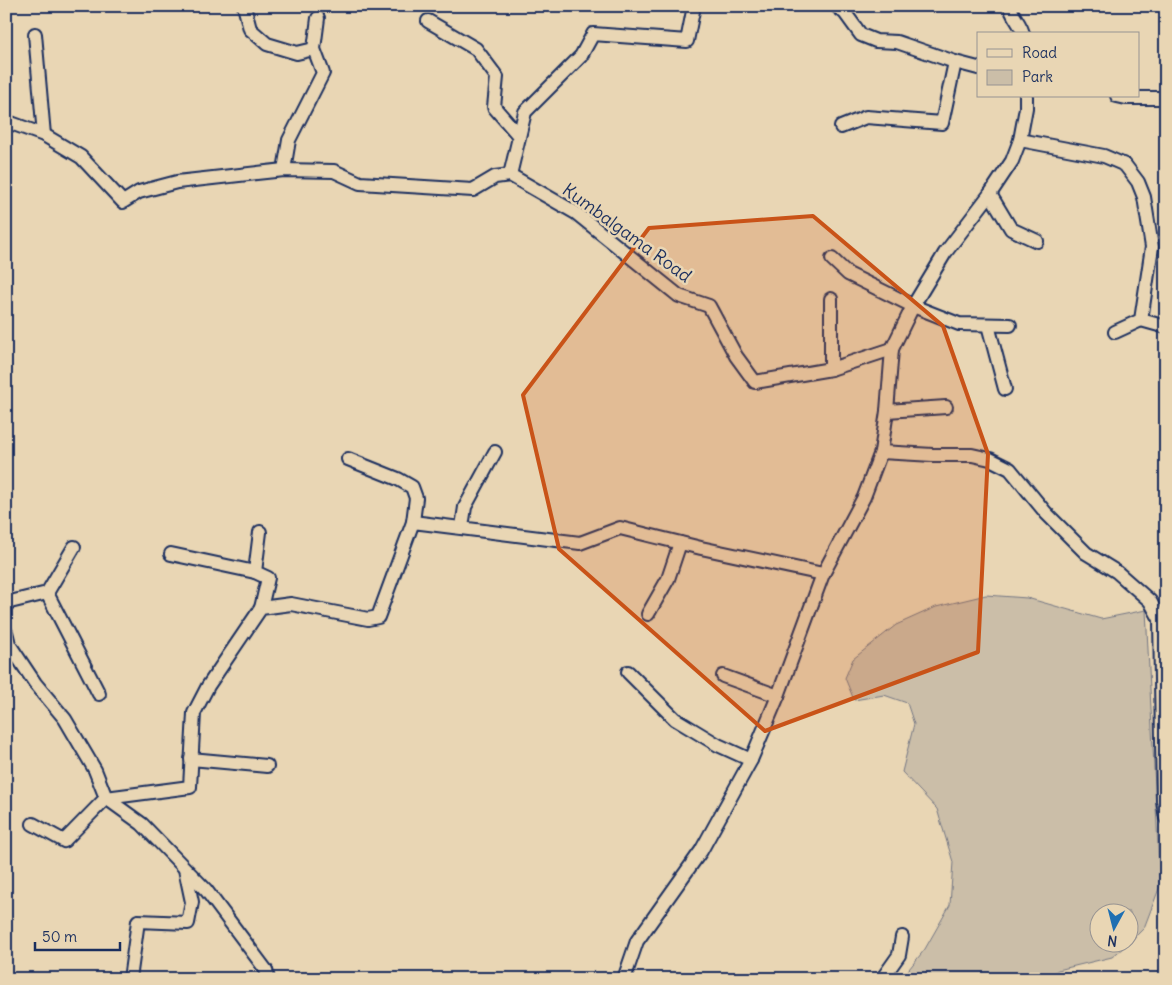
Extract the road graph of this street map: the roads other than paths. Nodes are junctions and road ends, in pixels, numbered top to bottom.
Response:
1 (244, 6) edge
2 (694, 6) edge
3 (836, 6) edge
4 (1010, 6) edge
5 (318, 18) dead end
6 (428, 21) dead end
7 (1023, 32) edge
8 (35, 34) dead end
9 (314, 49) junction
10 (955, 62) junction
11 (977, 68) edge
12 (1026, 98) edge
13 (1126, 98) edge
14 (1140, 98) edge
15 (1140, 98) edge
16 (1166, 98) edge
17 (6, 124) edge
18 (841, 127) dead end
19 (44, 134) junction
20 (519, 136) junction
21 (1020, 140) junction
22 (284, 170) junction
23 (510, 175) junction
24 (990, 194) junction
25 (1037, 241) dead end
26 (832, 259) dead end
27 (831, 300) dead end
28 (913, 306) junction
29 (1141, 320) junction
30 (988, 325) junction
31 (1010, 325) dead end
32 (1166, 327) edge
33 (1115, 332) dead end
34 (892, 349) junction
35 (831, 369) junction
36 (1005, 389) dead end
37 (946, 407) dead end
38 (887, 411) junction
39 (495, 452) dead end
40 (881, 452) junction
41 (348, 459) dead end
42 (413, 522) junction
43 (462, 527) junction
44 (260, 532) dead end
45 (680, 543) junction
46 (74, 547) dead end
47 (171, 554) dead end
48 (255, 572) junction
49 (823, 574) junction
50 (46, 592) junction
51 (6, 603) edge
52 (261, 608) junction
53 (648, 614) dead end
54 (6, 632) edge
55 (628, 672) dead end
56 (723, 676) dead end
57 (99, 694) dead end
58 (778, 696) junction
59 (191, 759) junction
60 (752, 760) junction
61 (267, 766) dead end
62 (106, 798) junction
63 (1166, 818) edge
64 (33, 824) dead end
65 (185, 869) junction
66 (902, 937) dead end
67 (130, 979) edge
68 (268, 979) edge
69 (624, 979) edge
70 (882, 979) edge

1 - 9 street
2 - 20 street
3 - 10 street
4 - 7 street
5 - 9 street
6 - 20 street
8 - 19 street
9 - 22 street
10 - 11 street
10 - 18 street
12 - 21 street
13 - 14 street
15 - 16 street
17 - 19 street
19 - 22 street
20 - 23 street
21 - 24 street
21 - 29 street
22 - 23 street
23 - 35 street, Kumbalgama Road
24 - 25 street
24 - 28 street
26 - 28 street
27 - 35 street
28 - 30 street
28 - 34 street
29 - 32 street
29 - 33 street
30 - 31 street
30 - 36 street
34 - 35 street, Kumbalgama Road
34 - 38 street
37 - 38 street
38 - 40 street
39 - 43 street
40 - 49 street
40 - 63 street
41 - 42 street
42 - 43 street
42 - 52 street
43 - 45 street
44 - 48 street
45 - 49 street
45 - 53 street
46 - 50 street
47 - 48 street
48 - 52 street
49 - 58 street
50 - 51 street
50 - 57 street
52 - 59 street
54 - 62 street
55 - 60 street
56 - 58 street
58 - 60 street
59 - 61 street
59 - 62 street
60 - 69 street
62 - 64 street
62 - 65 street
65 - 67 street
65 - 68 street
66 - 70 street

